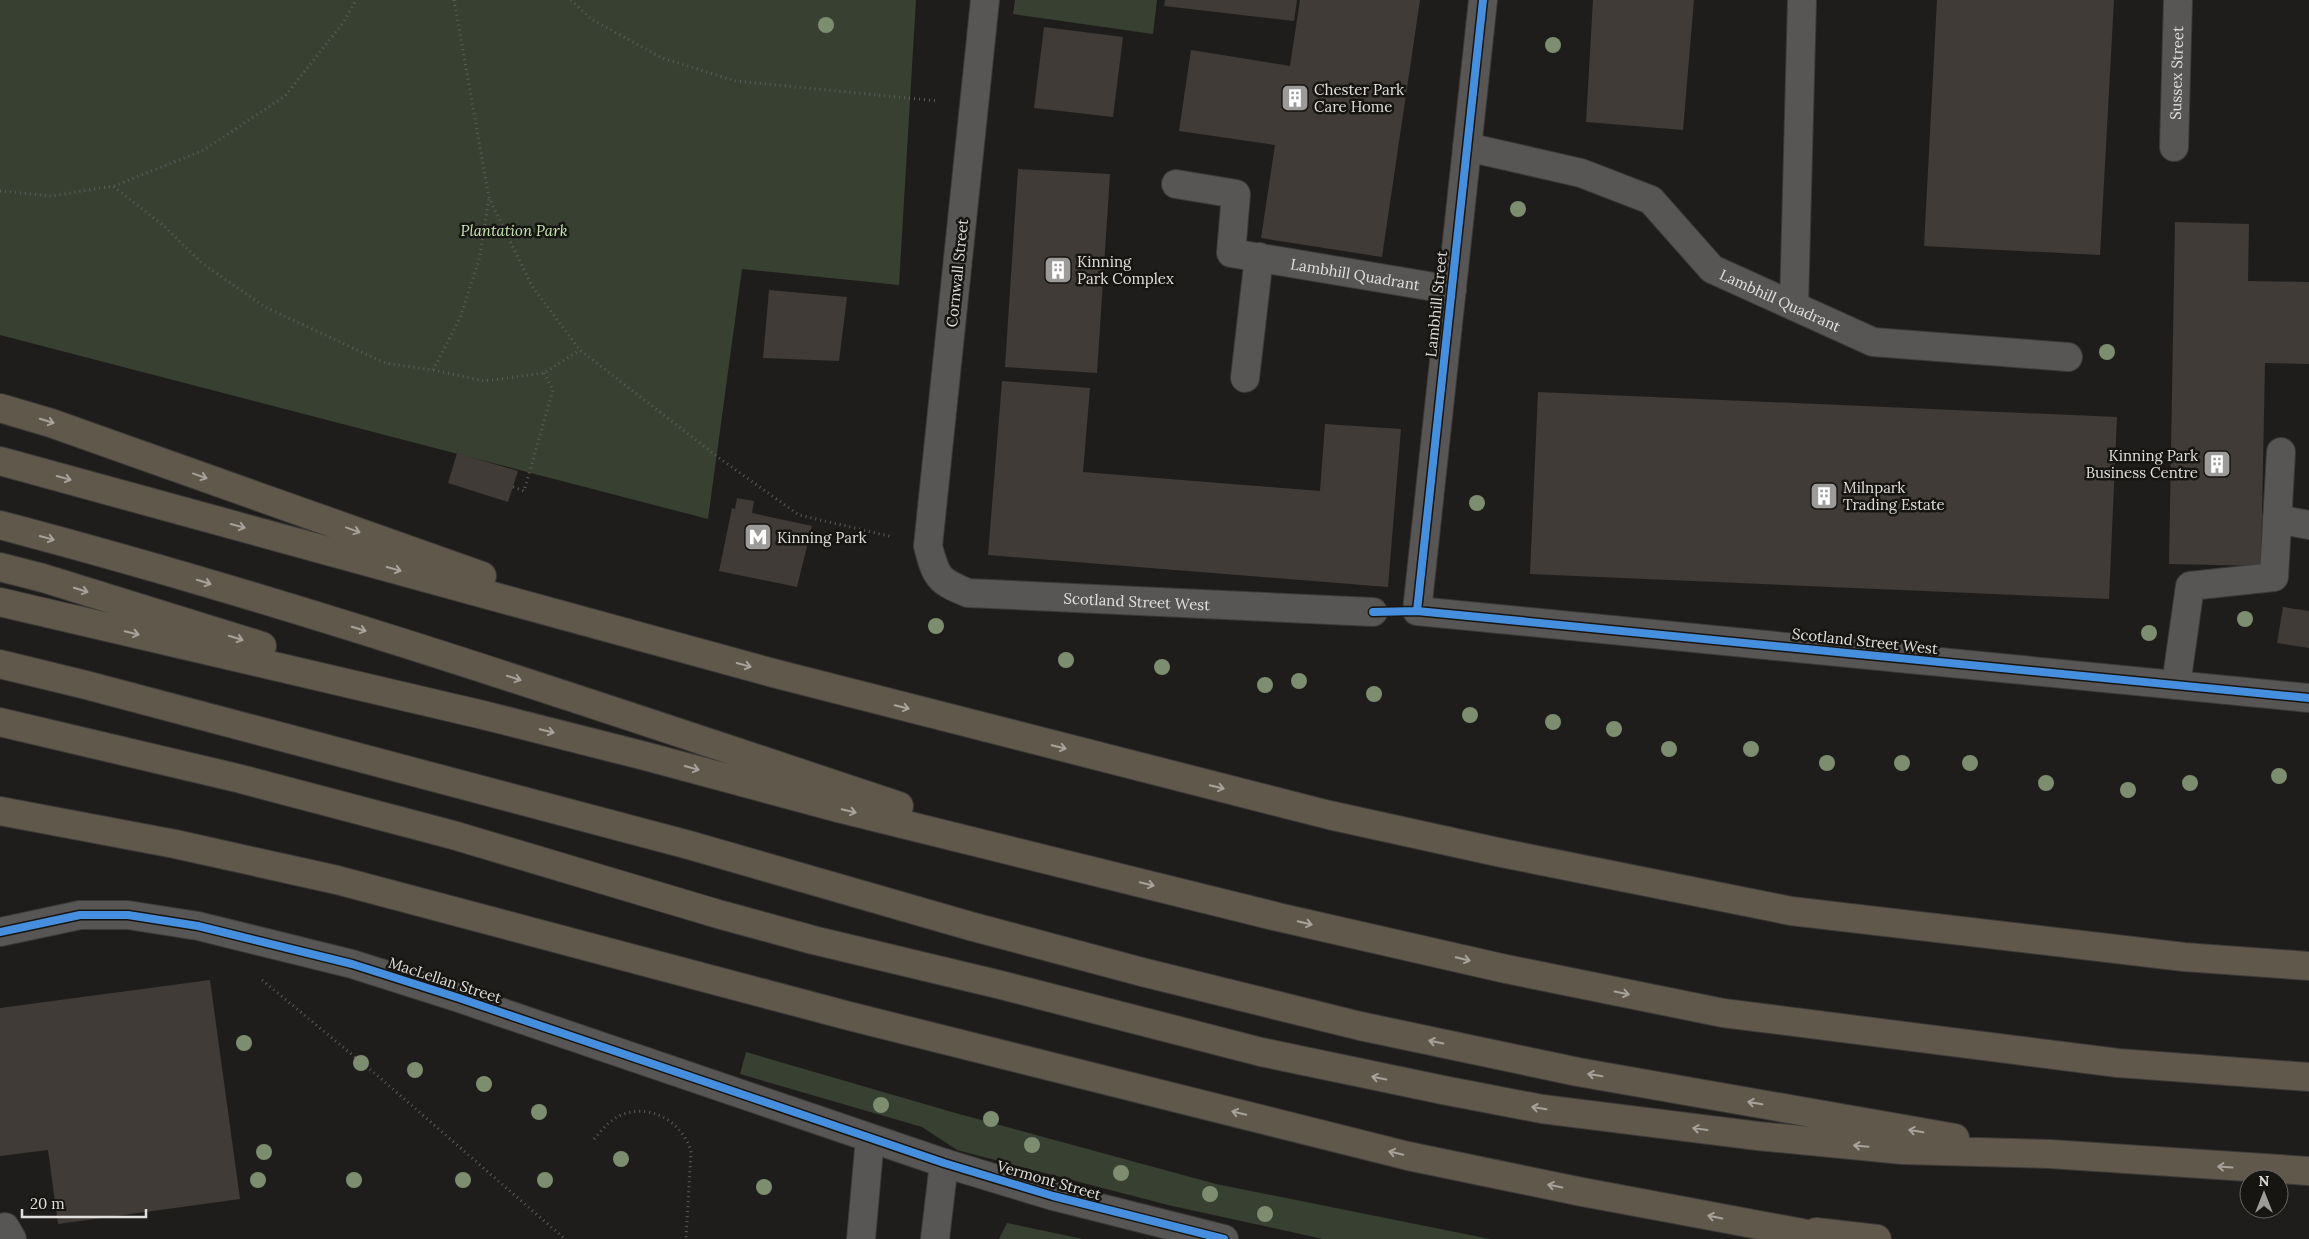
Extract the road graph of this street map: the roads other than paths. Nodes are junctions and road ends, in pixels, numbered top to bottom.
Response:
1 (985, 0) edge
2 (1483, 0) edge
3 (1802, 0) edge
4 (2178, 0) edge
5 (1467, 147) junction
6 (2174, 147) dead end
7 (1176, 184) dead end
8 (1259, 257) junction
9 (1452, 290) junction
10 (1794, 306) junction
11 (2068, 357) dead end
12 (1245, 378) dead end
13 (0, 408) edge
14 (2281, 452) dead end
15 (0, 460) edge
16 (2278, 519) junction
17 (0, 525) edge
18 (2309, 525) edge
19 (928, 546) joint
20 (0, 567) edge
21 (0, 602) edge
22 (1417, 611) joint
23 (1373, 612) dead end
24 (698, 652) junction
25 (0, 664) edge
26 (2176, 685) junction
27 (2309, 698) edge
28 (482, 715) junction
29 (0, 722) edge
30 (0, 811) edge
31 (1100, 873) junction
32 (0, 932) edge
33 (2309, 966) edge
34 (2309, 1077) edge
35 (870, 1138) junction
36 (2050, 1154) junction
37 (944, 1163) junction
38 (2309, 1171) edge
39 (1763, 1227) junction
40 (861, 1239) edge
41 (935, 1239) edge
42 (1224, 1239) edge
43 (1834, 1239) edge
44 (1877, 1239) edge

1 - 19 street, Cornwall Street
2 - 5 street, Lambhill Street
3 - 10 street
4 - 6 street, Sussex Street
5 - 9 street, Lambhill Street
5 - 10 street, Lambhill Quadrant
7 - 8 street, Lambhill Quadrant
8 - 9 street, Lambhill Quadrant
8 - 12 street
9 - 22 street, Lambhill Street
10 - 11 street, Lambhill Quadrant
13 -> 24 highway
14 - 16 street
15 -> 24 highway
16 - 18 street
16 - 26 street
17 -> 31 highway
19 - 23 street, Scotland Street West
20 -> 28 highway
21 -> 28 highway
22 - 26 street, Scotland Street West
24 -> 33 highway
36 -> 25 highway
26 - 27 street, Scotland Street West
28 -> 31 highway
36 -> 29 highway
39 -> 30 highway
31 -> 34 highway
32 - 35 street, MacLellan Street
35 - 37 street, Vermont Street
35 - 40 street
38 -> 36 highway
37 - 41 street
37 - 42 street, Vermont Street
39 - 43 highway
39 - 44 highway

